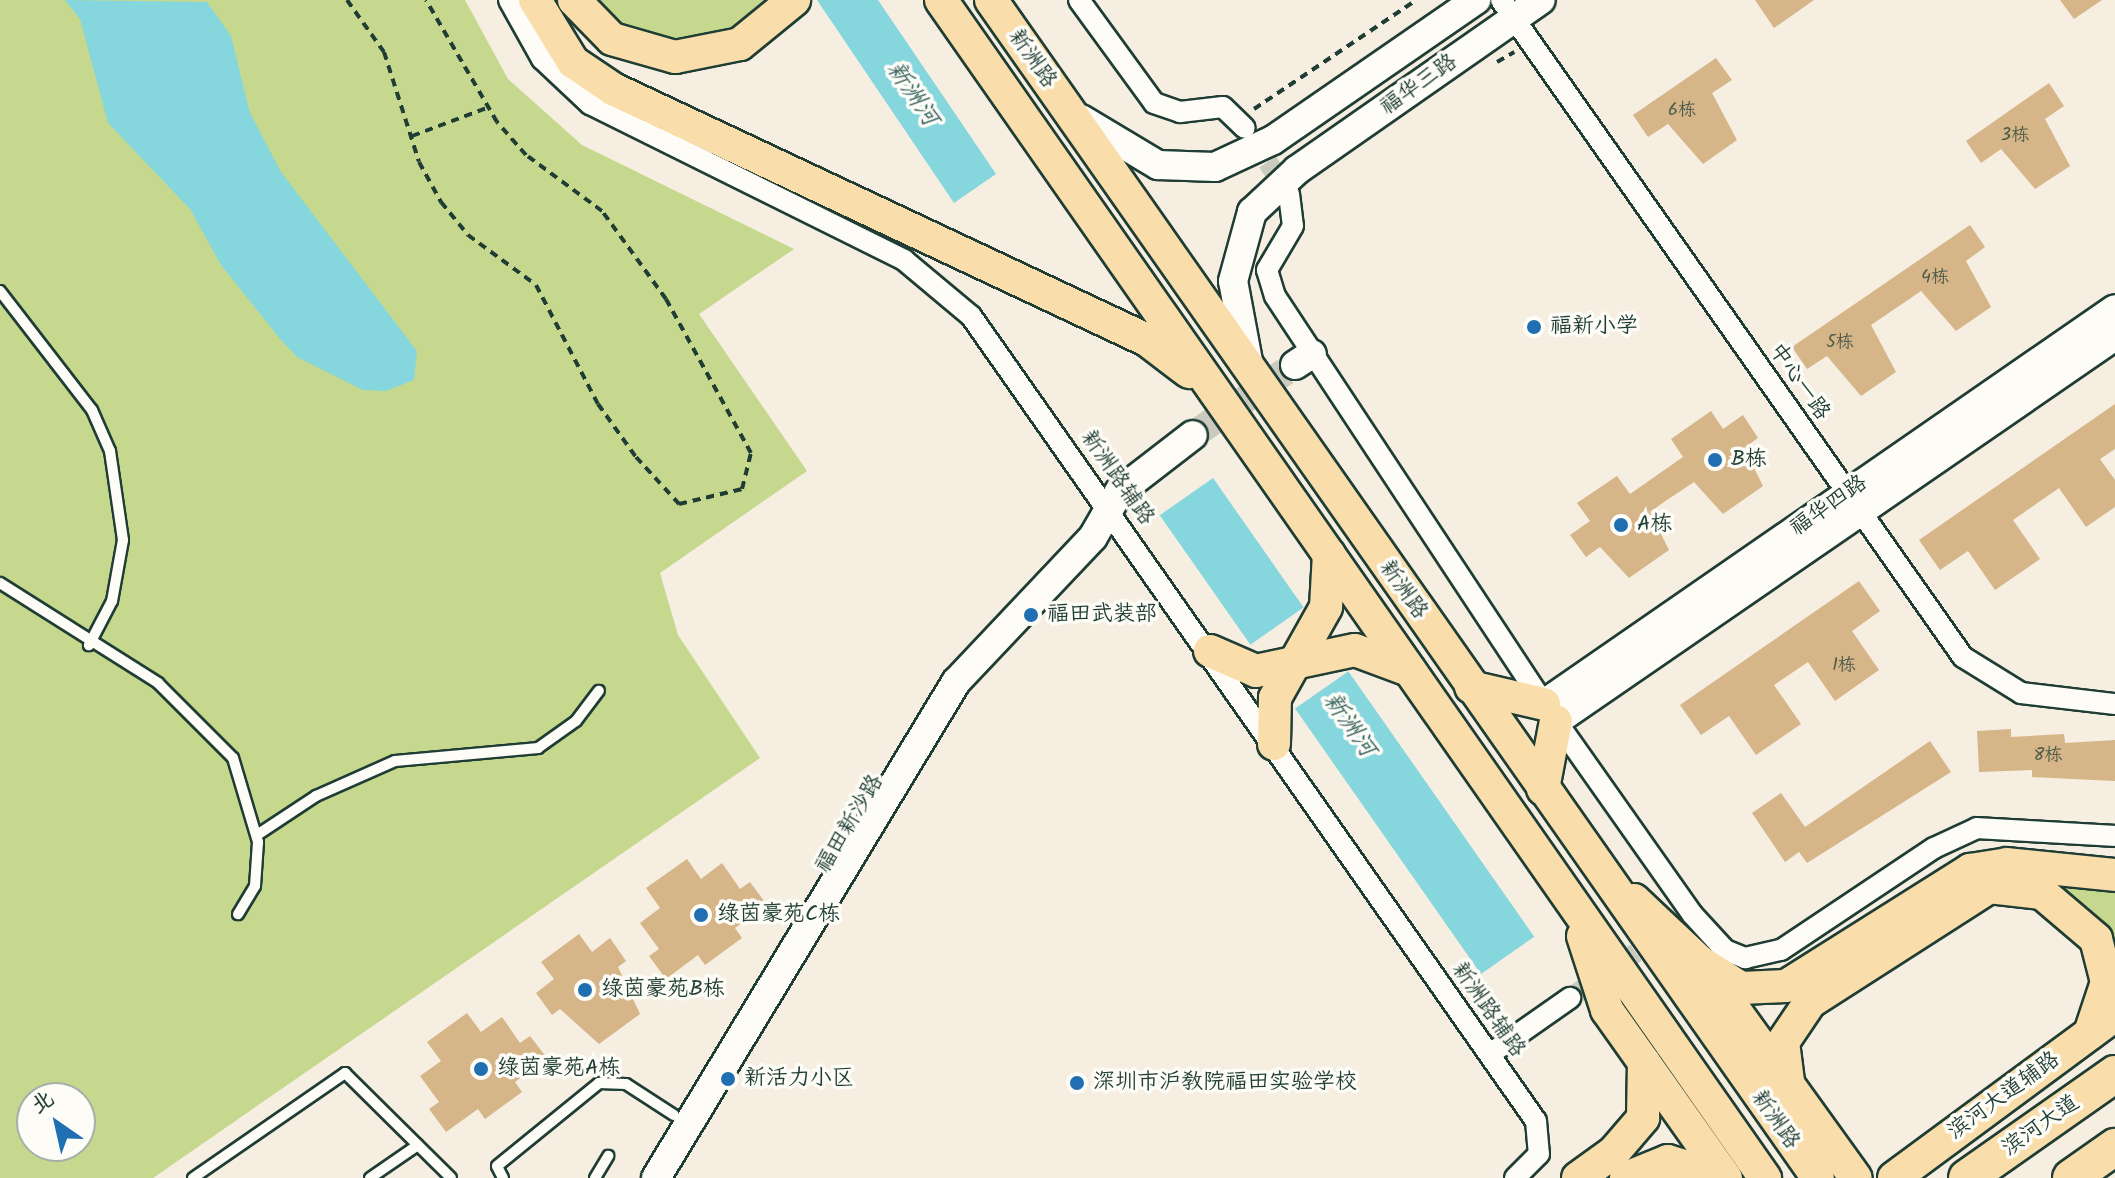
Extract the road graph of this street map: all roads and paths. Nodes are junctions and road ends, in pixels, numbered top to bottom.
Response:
1 (347, 0) edge
2 (426, 0) edge
3 (509, 0) edge
4 (535, 0) edge
5 (574, 0) edge
6 (794, 0) edge
7 (991, 0) edge
8 (1079, 0) edge
9 (1416, 0) edge
10 (1476, 0) edge
11 (1541, 0) edge
12 (942, 3) edge
13 (1507, 9) edge
14 (1063, 103) junction
15 (487, 108) junction
16 (1242, 123) joint
17 (412, 136) junction
18 (1293, 182) junction
19 (0, 291) edge
20 (2115, 309) edge
21 (2115, 336) edge
22 (1252, 373) junction
23 (1224, 404) junction
24 (1193, 435) tunnel mouth
25 (1854, 503) junction
26 (1109, 507) junction
27 (1329, 554) junction
28 (0, 583) edge
29 (1329, 638) junction
30 (89, 645) junction
31 (1210, 651) junction
32 (1297, 662) junction
33 (1409, 670) junction
34 (1471, 687) junction
35 (599, 691) dead end
36 (2115, 704) edge
37 (1550, 712) junction
38 (1274, 744) junction
39 (1543, 789) junction
40 (257, 835) junction
41 (2115, 836) edge
42 (2115, 875) edge
43 (1606, 879) junction
44 (1572, 903) junction
45 (238, 914) dead end
46 (1700, 962) junction
47 (1570, 998) tunnel mouth
48 (2103, 1024) edge
49 (1490, 1054) junction
50 (1644, 1062) junction
51 (2115, 1074) edge
52 (1789, 1089) junction
53 (674, 1115) junction
54 (1806, 1139) junction
55 (418, 1145) junction
56 (2115, 1147) edge
57 (608, 1156) dead end
58 (1762, 1175) edge
59 (193, 1178) edge
60 (370, 1178) edge
61 (451, 1178) edge
62 (503, 1178) edge
63 (595, 1178) edge
64 (635, 1178) edge
65 (656, 1178) edge
66 (1515, 1178) edge
67 (1578, 1178) edge
68 (1626, 1178) edge
69 (1724, 1178) edge
70 (1818, 1178) edge
71 (1856, 1178) edge
72 (1894, 1178) edge
73 (1967, 1178) edge
74 (2071, 1178) edge

1 - 17 path
2 - 15 path
3 - 26 street, 新洲路辅路
4 - 23 main road
5 - 6 main road
7 - 14 main road, 新洲路
8 - 16 street
9 - 16 path
10 - 14 street, 福华三路
11 - 13 street, 福华三路
12 - 23 main road, 新洲路
13 - 18 street, 福华三路
13 - 25 street, 中心一路
14 - 22 main road, 新洲路
15 - 17 path
15 - 17 path
18 - 22 street, 福华三路
18 - 37 street
19 - 30 lane
20 - 25 street, 福华四路
21 - 25 street, 福华四路
22 - 34 main road, 新洲路
23 - 27 main road, 新洲路
24 - 26 street, 福田新沙路
25 - 36 street, 中心一路
25 - 37 street, 福华四路
26 - 31 street, 新洲路辅路
26 - 53 street, 福田新沙路
26 - 65 street, 福田新沙路
27 - 29 main road
27 - 33 main road, 新洲路
28 - 30 lane
29 - 32 main road
29 - 33 main road
30 - 40 lane
31 - 32 main road
31 - 38 street, 新洲路辅路
32 - 38 main road
33 - 44 main road, 新洲路
34 - 37 main road
34 - 39 main road, 新洲路
35 - 40 lane
37 - 39 main road
37 - 41 street
38 - 49 street, 新洲路辅路
39 - 43 main road, 新洲路
40 - 45 lane
42 - 46 main road
43 - 46 main road
43 - 54 main road, 新洲路
44 - 50 main road
44 - 58 main road, 新洲路
46 - 52 main road
47 - 49 street
48 - 52 main road
48 - 72 main road, 滨河大道辅路
49 - 66 street, 新洲路辅路
50 - 67 main road
50 - 69 main road
51 - 73 highway, 滨河大道
52 - 54 main road
53 - 62 lane
53 - 64 street, 福田新沙路
54 - 70 main road, 新洲路
54 - 71 main road
55 - 59 lane
55 - 60 lane
55 - 61 lane
56 - 74 highway
57 - 63 lane
68 - 69 main road

